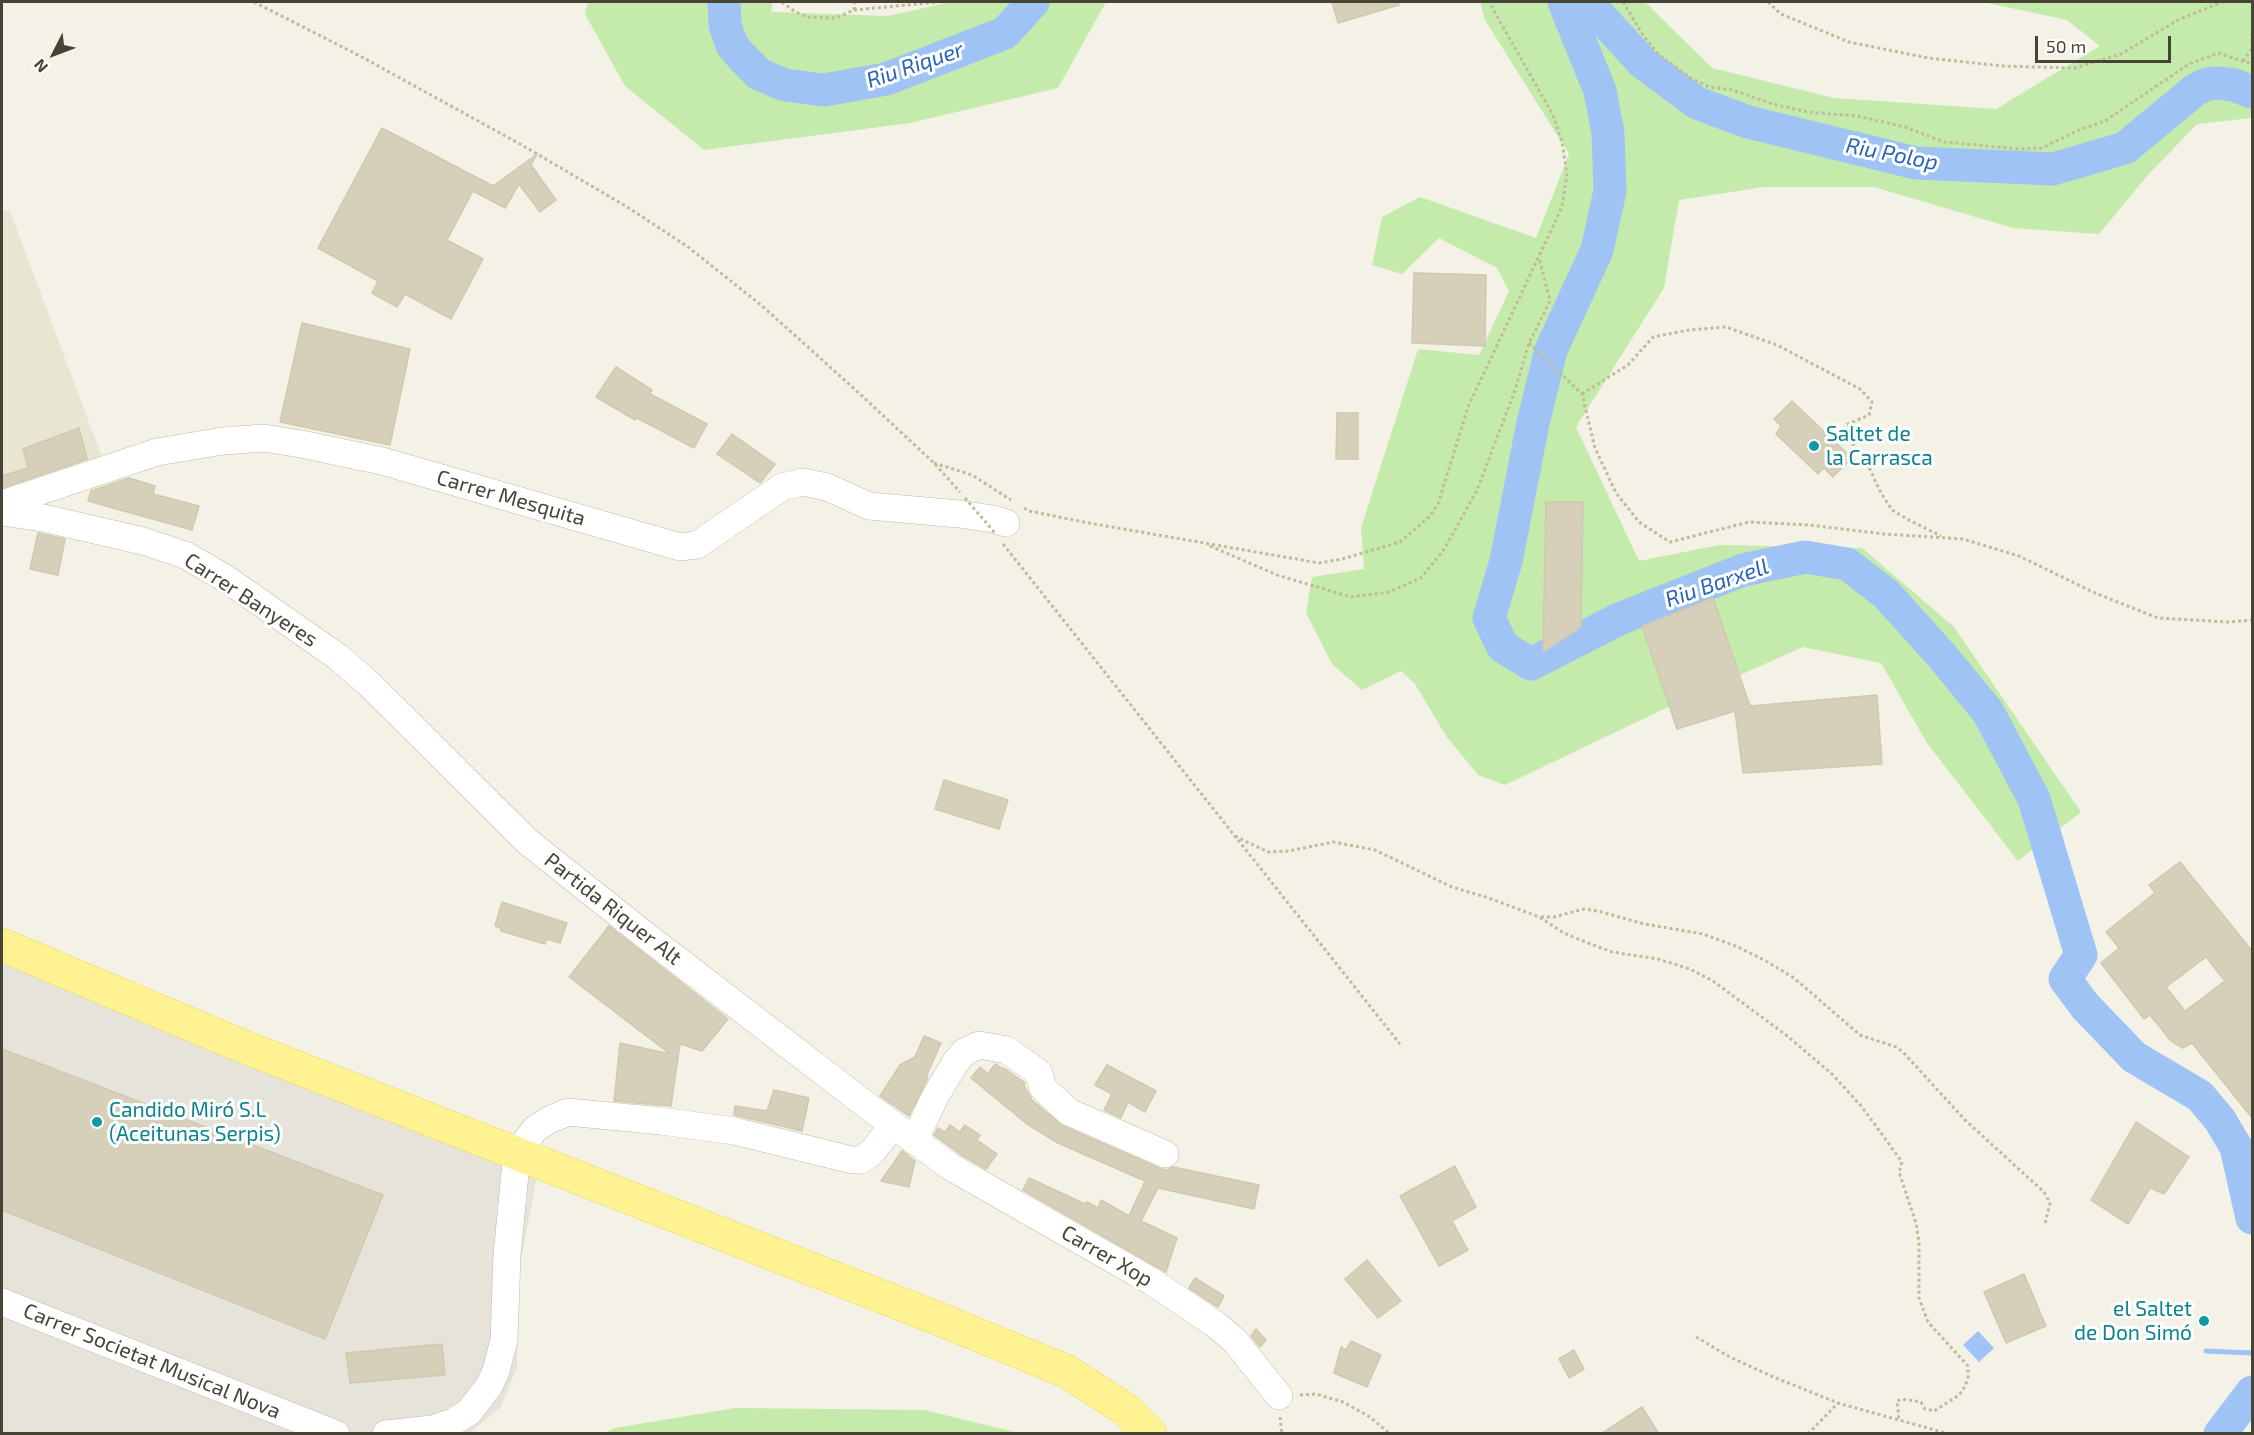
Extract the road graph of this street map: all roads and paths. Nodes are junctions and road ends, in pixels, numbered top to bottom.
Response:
1 (254, 2) edge
2 (782, 2) edge
3 (855, 2) edge
4 (939, 2) edge
5 (1489, 2) edge
6 (1623, 2) edge
7 (1768, 2) edge
8 (2222, 2) edge
9 (854, 10) junction
10 (2253, 33) edge
11 (2253, 43) edge
12 (2253, 49) edge
13 (2243, 61) junction
14 (2253, 64) edge
15 (1538, 257) junction
16 (1529, 343) junction
17 (1582, 394) junction
18 (934, 463) junction
19 (2, 504) edge
20 (2, 512) edge
21 (1000, 528) junction
22 (1945, 538) junction
23 (1203, 543) junction
24 (2253, 620) edge
25 (354, 670) joint
26 (1235, 836) junction
27 (1539, 917) junction
28 (2, 945) edge
29 (1400, 1044) dead end
30 (893, 1125) junction
31 (914, 1141) junction
32 (517, 1154) junction
33 (1165, 1154) dead end
34 (2045, 1224) dead end
35 (2, 1302) edge
36 (1696, 1336) dead end
37 (1279, 1396) joint
38 (1838, 1403) junction
39 (1899, 1420) junction
40 (336, 1434) edge
41 (386, 1434) edge
42 (1150, 1434) edge
43 (1390, 1434) edge
44 (1808, 1434) edge
45 (1949, 1434) edge

1 - 18 path
2 - 9 path
3 - 9 path
4 - 9 path
5 - 15 path
6 - 13 path
7 - 8 path
10 - 11 path
12 - 13 path
13 - 14 path
15 - 16 path
15 - 23 path
16 - 17 path
16 - 23 path
17 - 22 path
17 - 22 path
18 - 21 path, bridge
18 - 23 path
19 - 21 street, Carrer Mesquita
20 - 25 street, Carrer Banyeres
21 - 26 path
22 - 24 path
25 - 30 street, Partida Riquer Alt
26 - 27 path
26 - 29 path
27 - 34 path
27 - 39 path
28 - 32 main road
30 - 31 street, Partida Riquer Alt
30 - 32 street
31 - 33 street
31 - 37 street, Carrer Xop
32 - 41 street
32 - 42 main road
35 - 40 street, Carrer Societat Musical Nova
36 - 38 path
37 - 43 path
38 - 39 path
38 - 44 path
39 - 45 path

